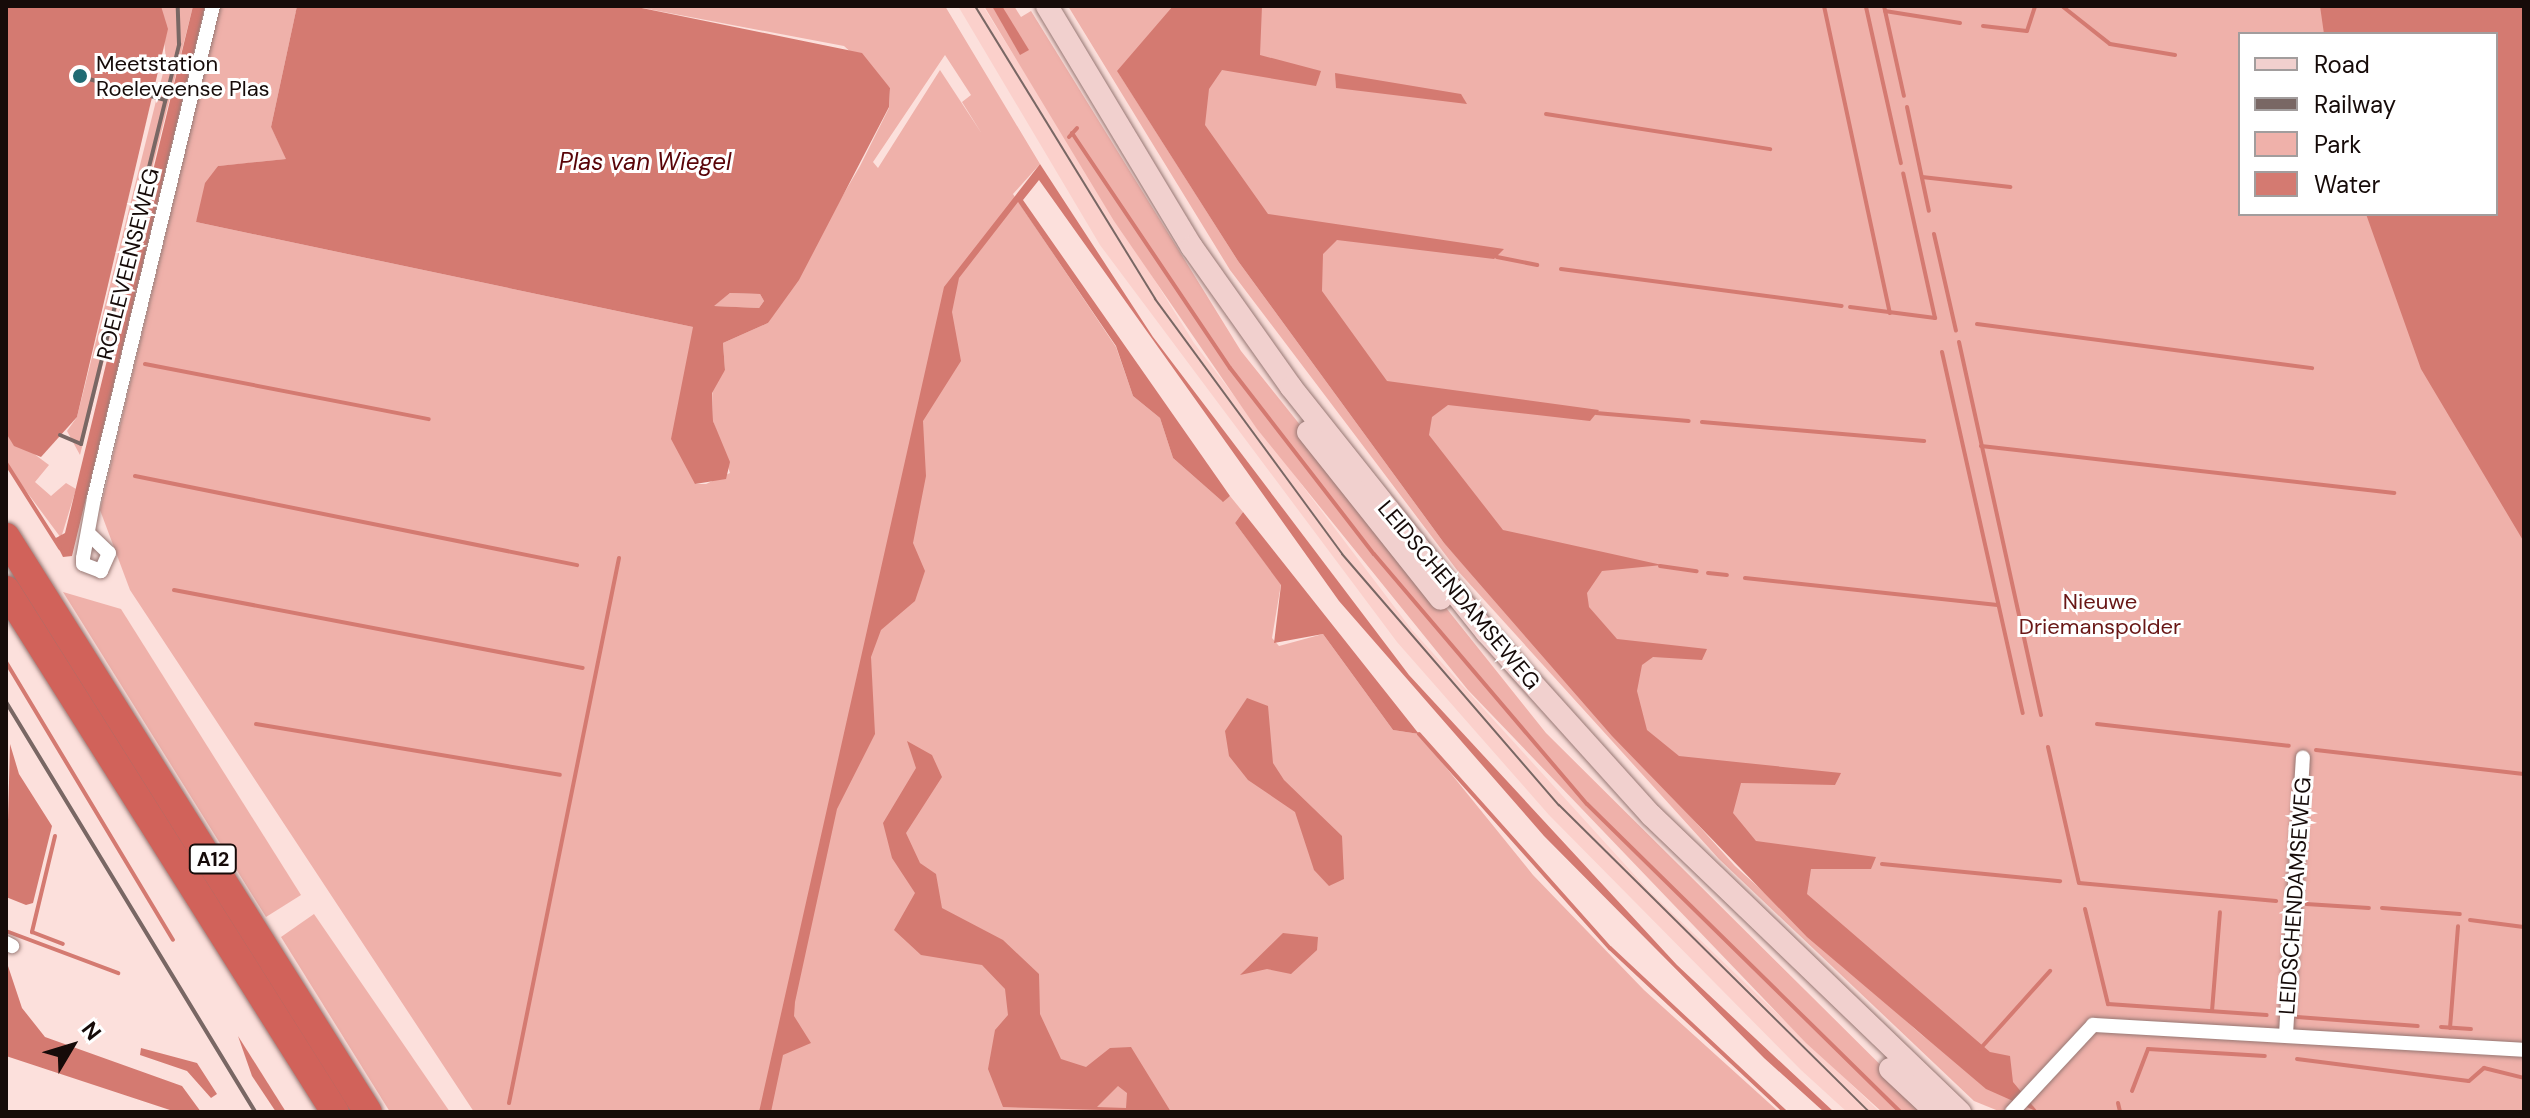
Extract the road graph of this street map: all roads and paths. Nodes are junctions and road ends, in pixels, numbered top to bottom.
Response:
1 (213, 6) edge
2 (1031, 6) edge
3 (1047, 6) edge
4 (88, 533) dead end
5 (6, 537) edge
6 (6, 590) edge
7 (2303, 758) dead end
8 (2286, 1034) junction
9 (2524, 1050) edge
10 (2014, 1110) edge
11 (335, 1112) edge
12 (368, 1112) edge
13 (1936, 1112) edge
14 (1960, 1112) edge

1 - 4 street, ROELEVEENSEWEG
2 - 13 main road, LEIDSCHENDAMSEWEG
3 - 14 main road, LEIDSCHENDAMSEWEG
5 - 12 highway, A12
6 - 11 highway, A12
7 - 8 street, LEIDSCHENDAMSEWEG
8 - 9 street, LEIDSCHENDAMSEWEG
8 - 10 street, LEIDSCHENDAMSEWEG

